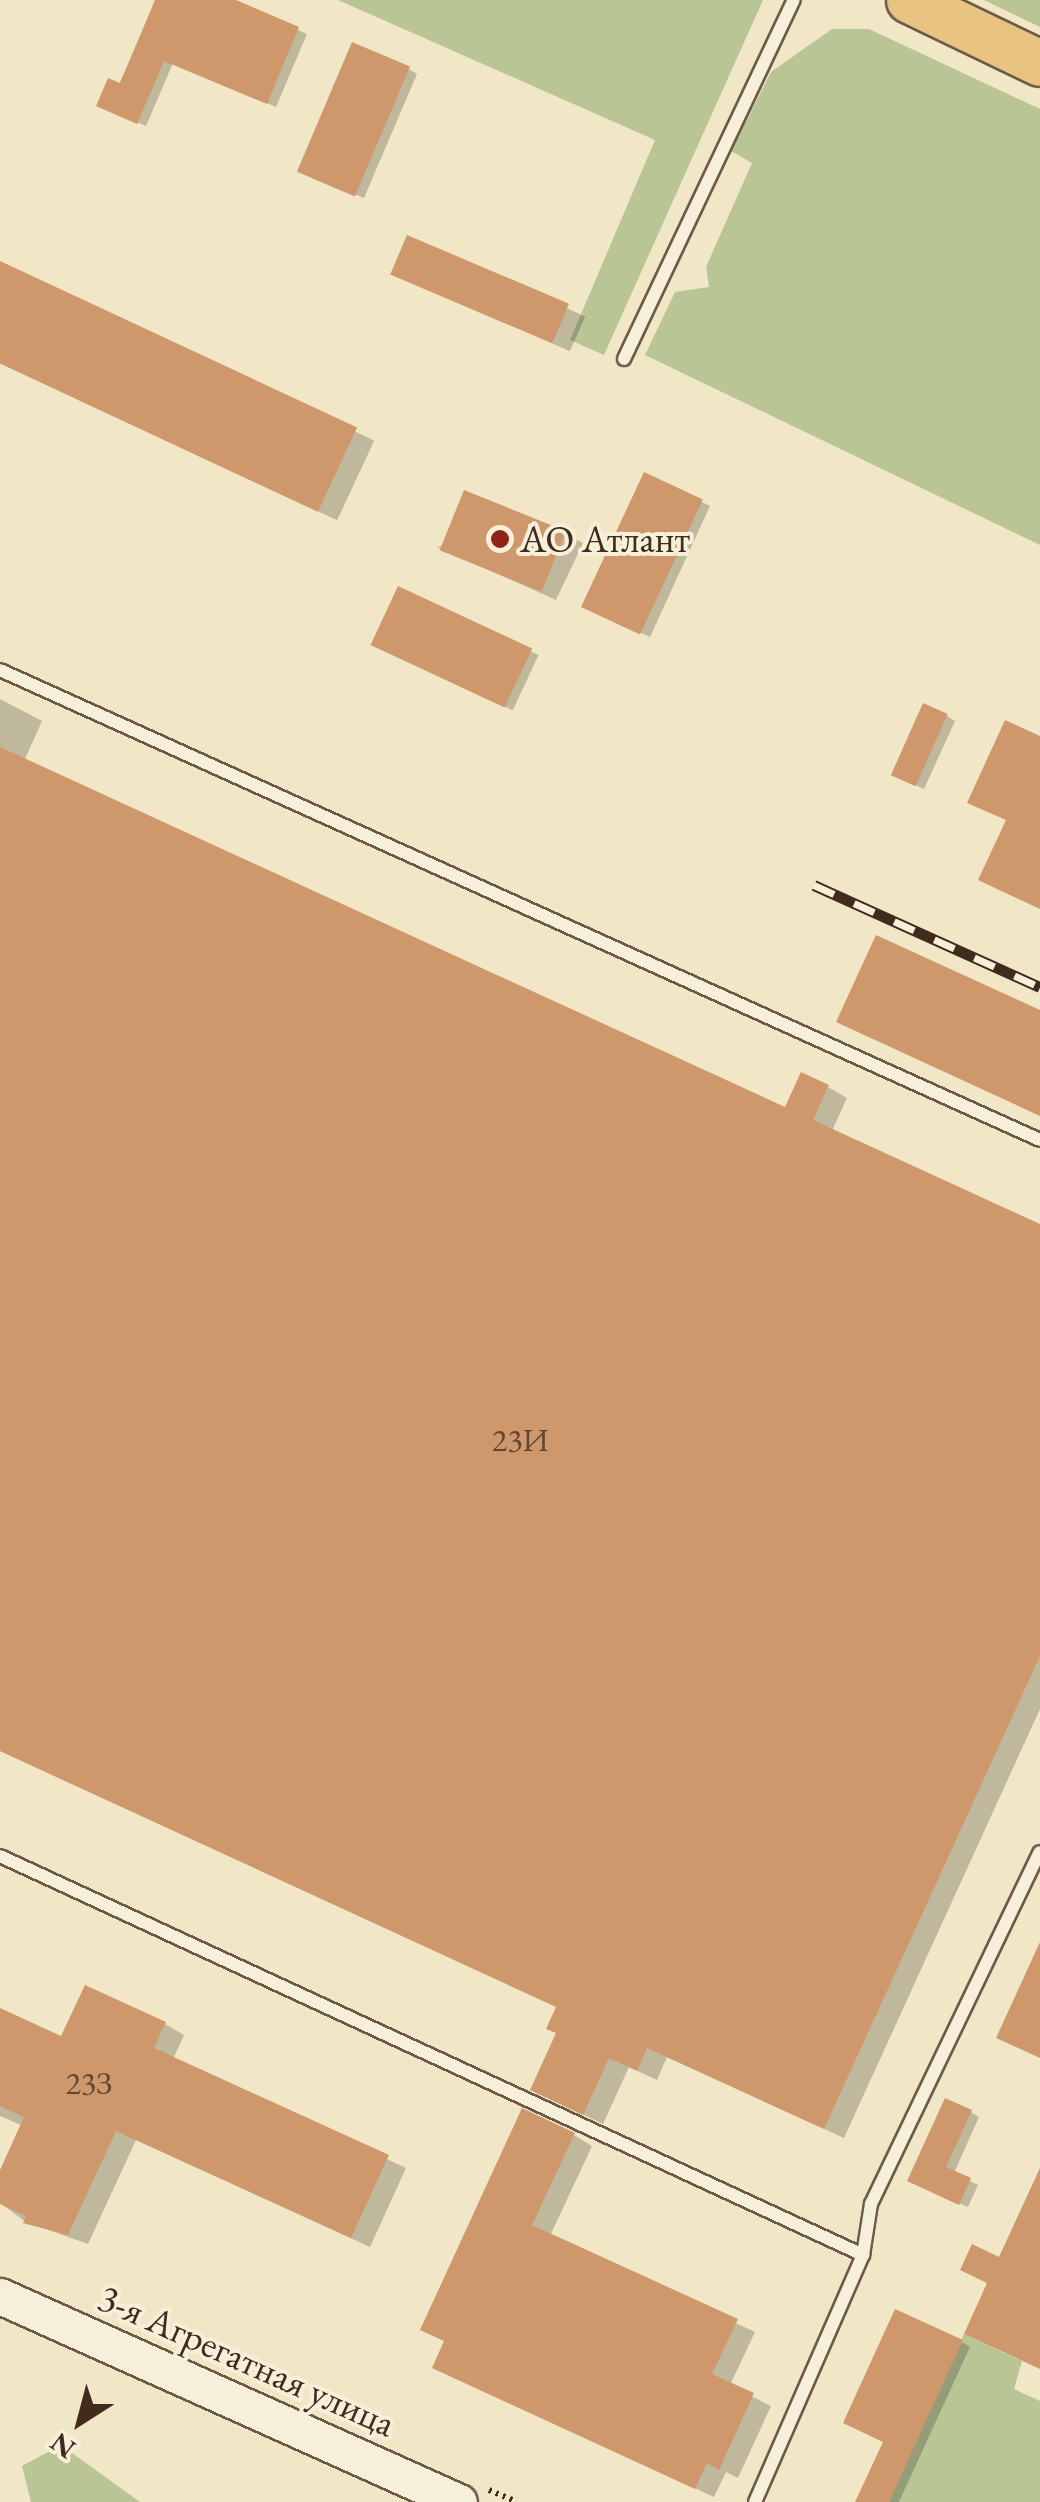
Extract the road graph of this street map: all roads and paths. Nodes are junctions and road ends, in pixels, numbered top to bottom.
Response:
1 (794, 0) edge
2 (909, 0) edge
3 (1040, 63) edge
4 (624, 360) dead end
5 (0, 670) edge
6 (1040, 1140) edge
7 (1040, 1852) edge
8 (0, 1856) edge
9 (863, 2254) junction
10 (0, 2296) edge
11 (459, 2502) edge
12 (755, 2502) edge

1 - 4 lane
2 - 3 highway
5 - 6 lane
7 - 9 lane
8 - 9 lane
9 - 12 lane
10 - 11 street, 3-я Агрегатная улица

